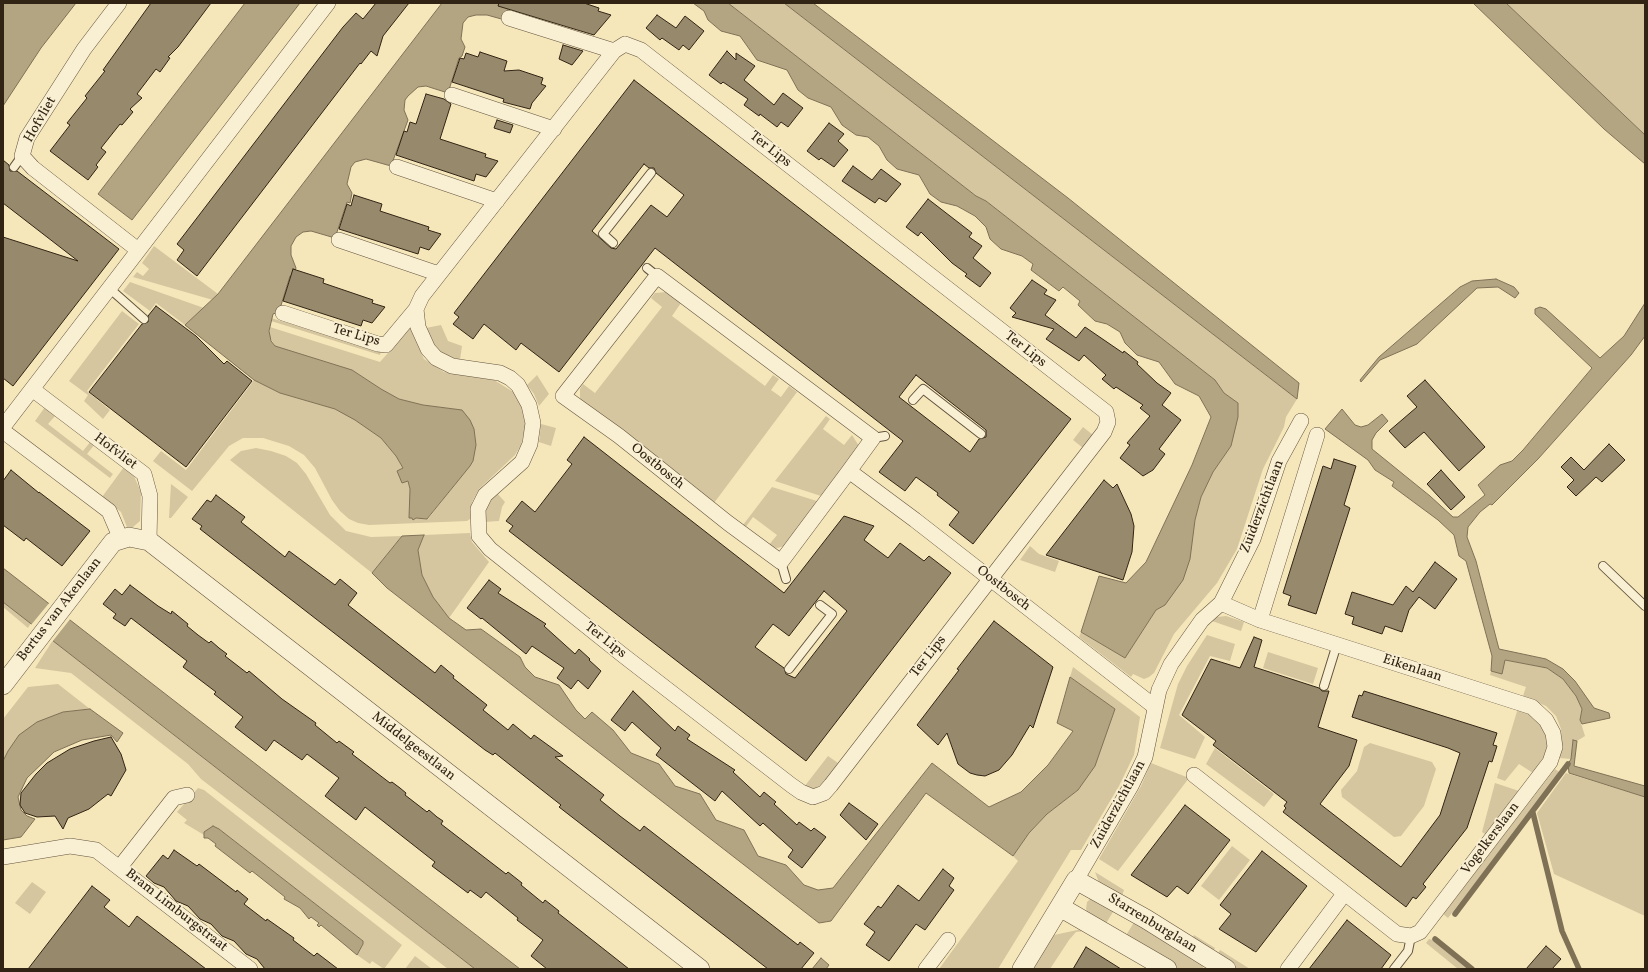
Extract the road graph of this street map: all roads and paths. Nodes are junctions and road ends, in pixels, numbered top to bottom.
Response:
1 (119, 3) edge
2 (328, 3) edge
3 (509, 18) dead end
4 (614, 52) junction
5 (452, 95) dead end
6 (554, 129) junction
7 (397, 167) dead end
8 (651, 173) dead end
9 (497, 201) junction
10 (339, 240) dead end
11 (613, 243) dead end
12 (138, 250) junction
13 (439, 274) junction
14 (109, 288) junction
15 (416, 309) junction
16 (283, 313) dead end
17 (144, 319) dead end
18 (32, 389) junction
19 (913, 400) dead end
20 (1301, 422) dead end
21 (3, 427) edge
22 (3, 431) edge
23 (981, 434) dead end
24 (1318, 435) dead end
25 (849, 471) junction
26 (121, 539) junction
27 (149, 541) junction
28 (781, 562) junction
29 (1603, 566) dead end
30 (786, 579) dead end
31 (990, 579) junction
32 (1221, 603) junction
33 (820, 605) dead end
34 (1645, 606) edge
35 (1260, 620) junction
36 (1337, 644) junction
37 (789, 669) dead end
38 (3, 684) edge
39 (1324, 686) dead end
40 (1155, 707) junction
41 (1553, 733) joint
42 (1194, 775) dead end
43 (186, 795) dead end
44 (3, 857) edge
45 (120, 867) junction
46 (1076, 880) junction
47 (1344, 894) junction
48 (1060, 907) junction
49 (1411, 936) junction
50 (948, 940) dead end
51 (250, 969) edge
52 (700, 969) edge
53 (926, 969) edge
54 (1022, 969) edge
55 (1167, 969) edge
56 (1226, 969) edge
57 (1288, 969) edge
58 (1394, 969) edge

1 - 12 street, Hofvliet
2 - 12 street
3 - 4 street
4 - 6 street, Ter Lips
4 - 31 street, Ter Lips
5 - 6 street
6 - 9 street, Ter Lips
7 - 9 street
8 - 11 lane
9 - 13 street, Ter Lips
10 - 13 street
12 - 14 street
13 - 15 street, Ter Lips
14 - 17 lane
14 - 18 street
15 - 16 street, Ter Lips
15 - 31 street, Ter Lips
18 - 21 street
18 - 27 street, Hofvliet
19 - 23 lane
20 - 32 street, Zuiderzichtlaan
22 - 26 street
24 - 35 street
25 - 28 street, Oostbosch
25 - 28 street, Oostbosch
25 - 31 street, Oostbosch
26 - 27 street
26 - 38 street, Bertus van Akenlaan
27 - 52 street, Middelgeestlaan
28 - 30 lane
29 - 34 lane
31 - 40 street, Oostbosch
32 - 35 street, Eikenlaan
32 - 40 street, Zuiderzichtlaan
33 - 37 lane
35 - 36 street, Eikenlaan
36 - 39 lane
36 - 41 street, Eikenlaan
40 - 46 street, Zuiderzichtlaan
41 - 49 street, Vogelkerslaan
42 - 47 street
43 - 45 street, Bram Limburgstraat
44 - 45 street, Bram Limburgstraat
45 - 51 street, Bram Limburgstraat
46 - 48 street, Zuiderzichtlaan
46 - 56 street, Starrenburglaan
47 - 49 street
47 - 57 street
48 - 54 street
48 - 55 street
49 - 58 lane
50 - 53 street

